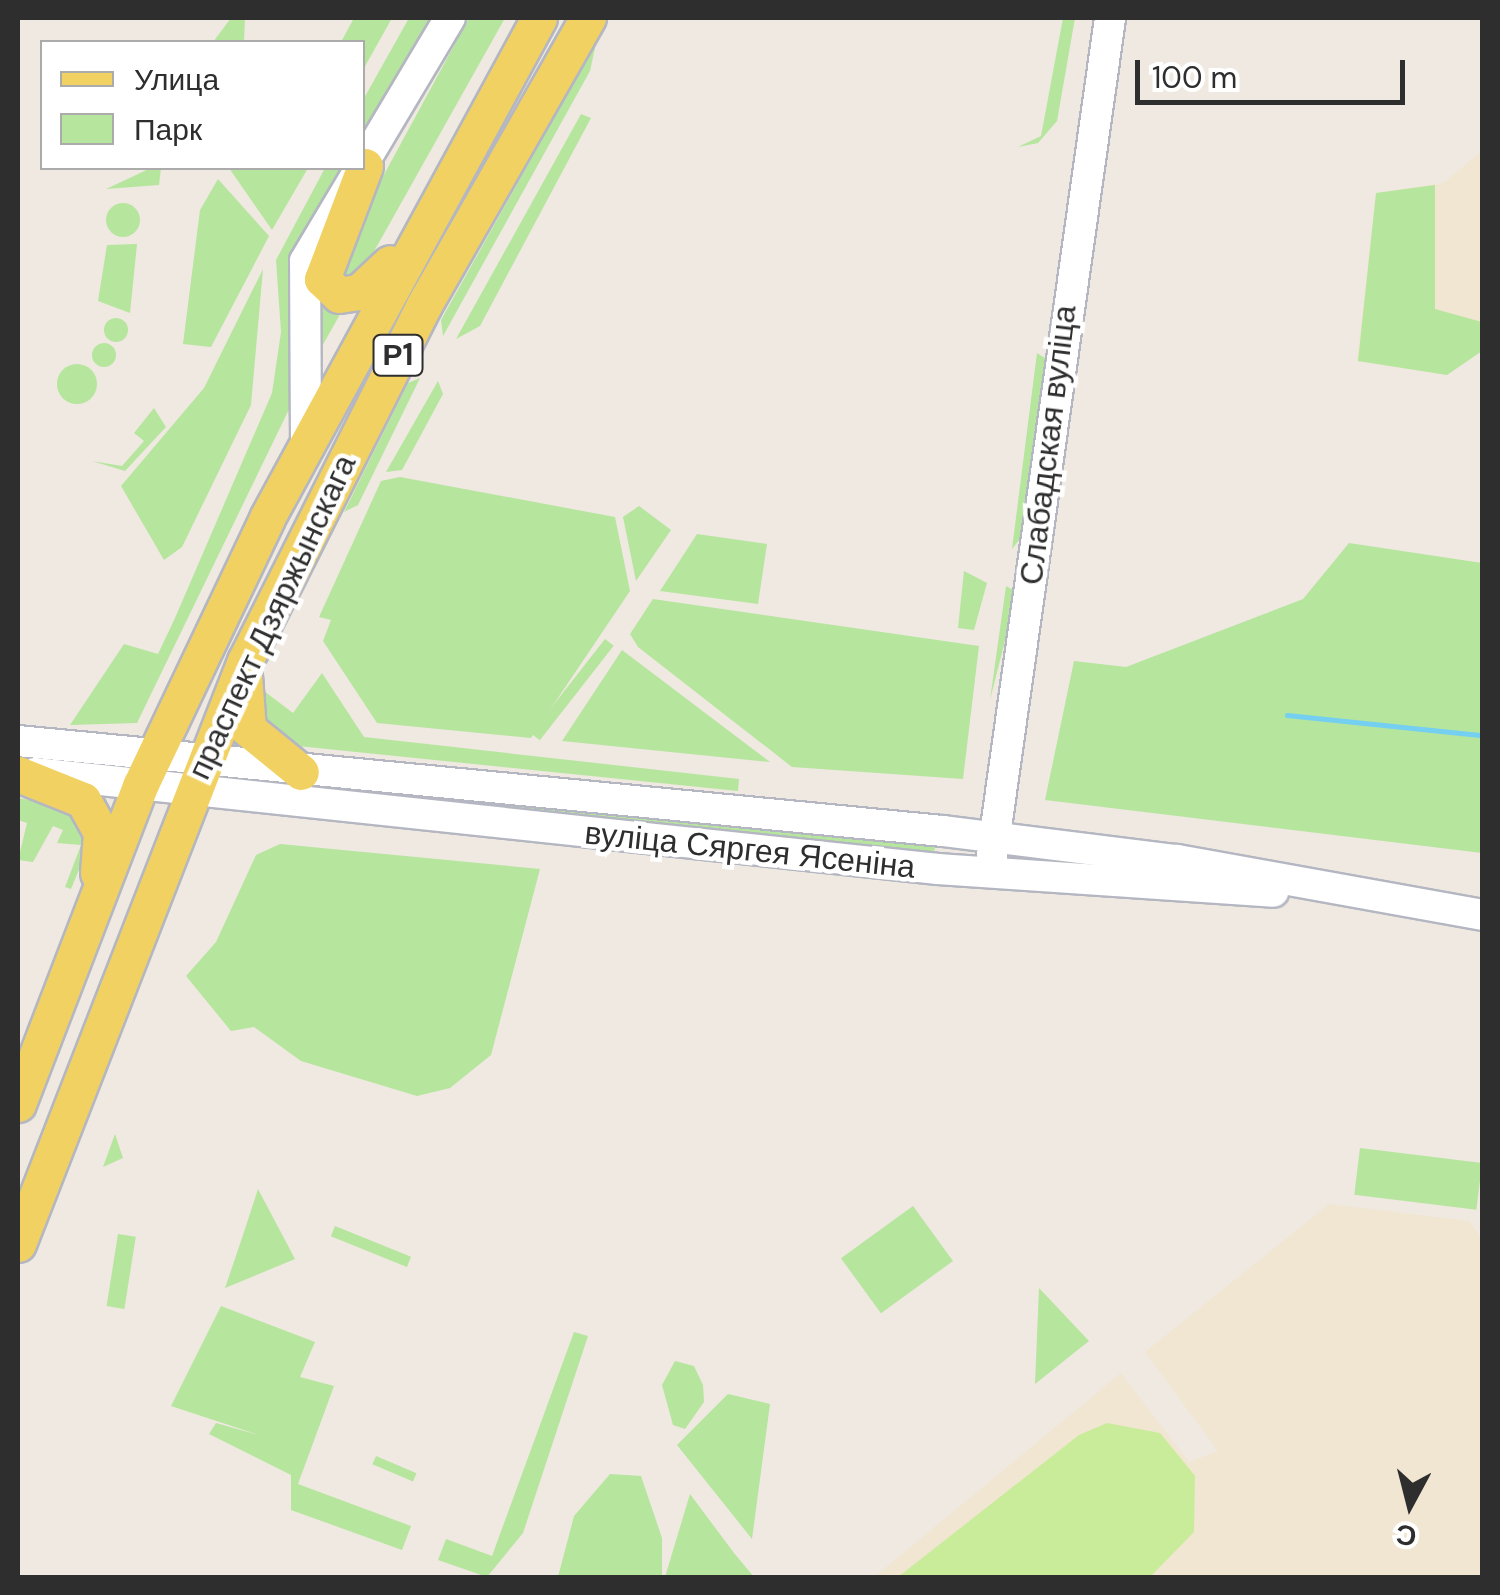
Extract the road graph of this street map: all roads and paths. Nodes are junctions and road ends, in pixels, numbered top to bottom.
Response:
1 (450, 18) edge
2 (540, 18) edge
3 (588, 18) edge
4 (1110, 18) edge
5 (366, 166) edge
6 (363, 170) edge
7 (364, 170) edge
8 (414, 237) junction
9 (306, 444) junction
10 (245, 661) junction
11 (18, 741) edge
12 (147, 771) junction
13 (301, 772) junction
14 (18, 773) edge
15 (194, 777) junction
16 (995, 839) junction
17 (990, 874) junction
18 (1361, 894) junction
19 (94, 900) junction
20 (1482, 915) edge
21 (18, 1104) edge
22 (18, 1244) edge

1 - 5 main road
2 - 8 main road, праспект Дзяржынскага / Р1
3 - 10 main road, праспект Дзяржынскага / Р1
4 - 16 main road, Слабадская вуліца
6 - 9 main road
7 - 8 main road
8 - 9 main road, праспект Дзяржынскага / Р1
9 - 12 main road, праспект Дзяржынскага / Р1
10 - 13 main road
10 - 15 main road, праспект Дзяржынскага / Р1
11 - 12 main road
12 - 14 main road
12 - 15 main road, вуліца Сяргея Ясеніна
12 - 19 main road, праспект Дзяржынскага / Р1
13 - 15 main road, вуліца Сяргея Ясеніна
13 - 16 main road, вуліца Сяргея Ясеніна
14 - 19 main road
15 - 17 main road, вуліца Сяргея Ясеніна
15 - 22 main road, праспект Дзяржынскага / Р1
16 - 17 main road, Слабадская вуліца
16 - 18 main road, вуліца Сяргея Ясеніна
17 - 18 main road, вуліца Сяргея Ясеніна
18 - 20 main road, вуліца Сяргея Ясеніна
19 - 21 main road, праспект Дзяржынскага / Р1

